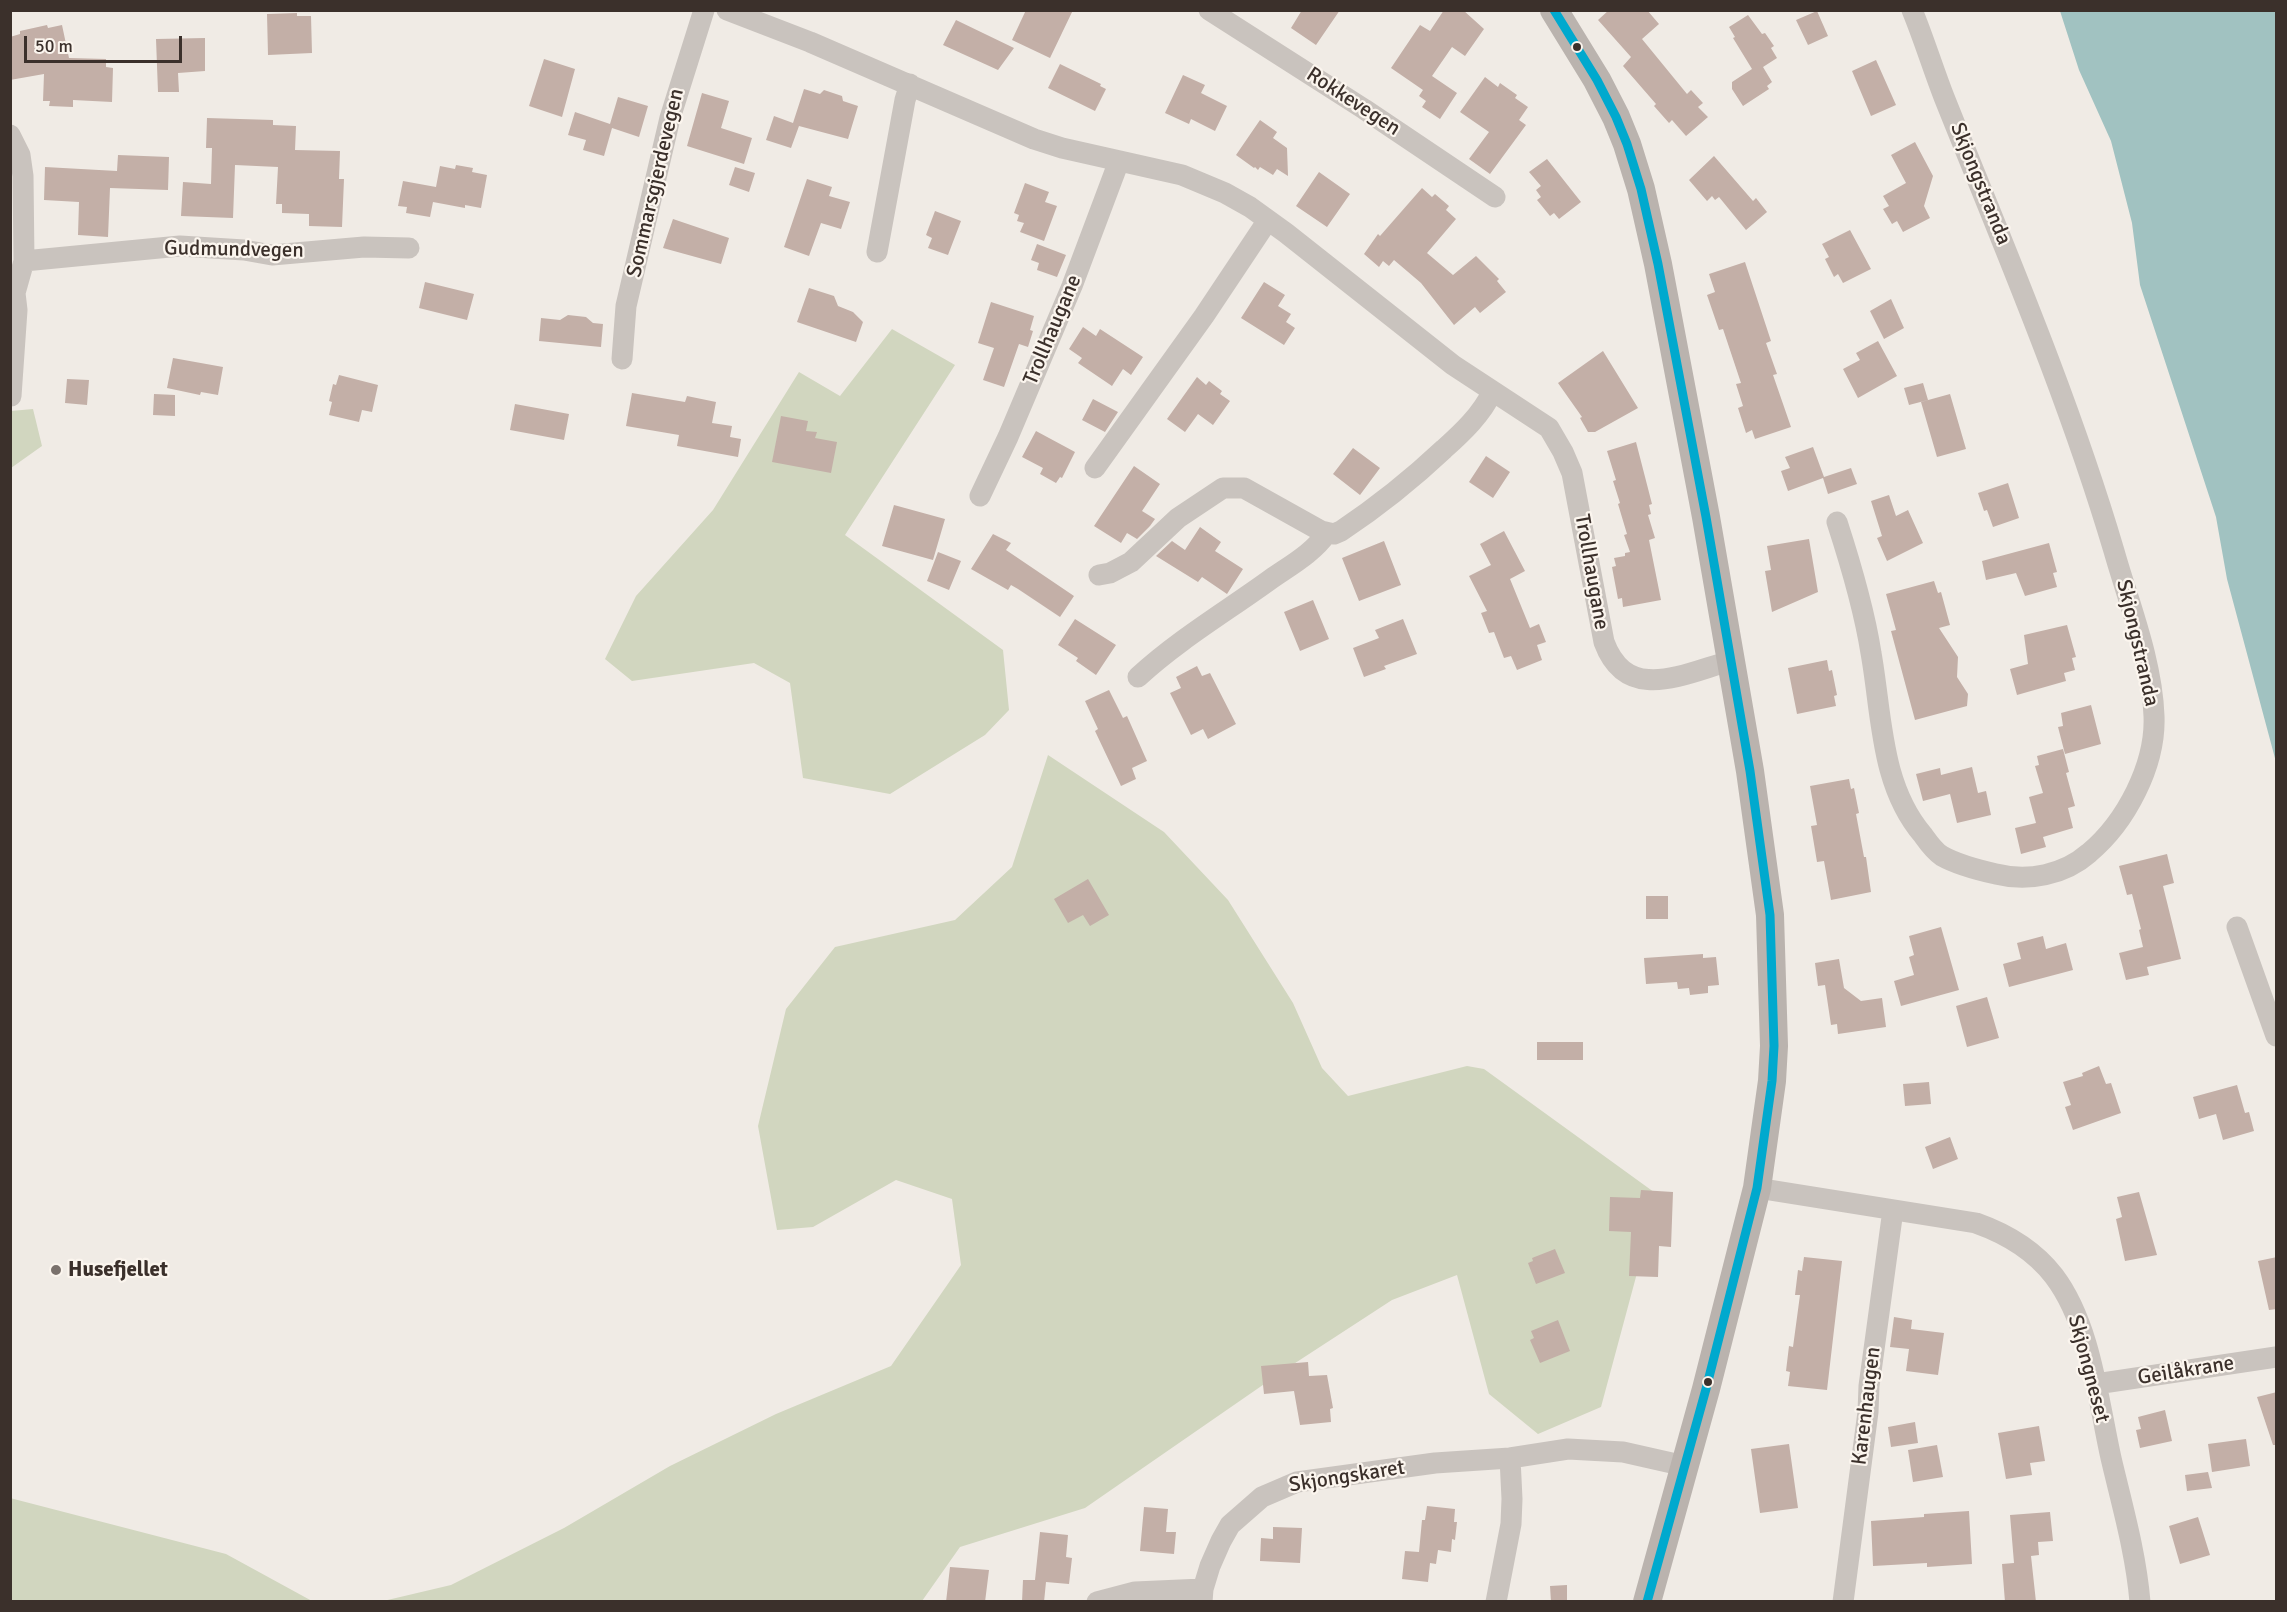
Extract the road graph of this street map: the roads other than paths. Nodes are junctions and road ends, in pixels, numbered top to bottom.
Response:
1 (704, 10) edge
2 (727, 10) edge
3 (1209, 10) edge
4 (1554, 10) edge
5 (1912, 10) edge
6 (910, 84) junction
7 (10, 135) edge
8 (1119, 160) junction
9 (1495, 197) dead end
10 (1268, 220) junction
11 (409, 248) dead end
12 (878, 252) dead end
13 (24, 261) junction
14 (13, 293) edge
15 (622, 359) dead end
16 (1492, 392) junction
17 (11, 396) edge
18 (1095, 468) dead end
19 (980, 496) dead end
20 (1837, 522) dead end
21 (1327, 533) junction
22 (1099, 575) dead end
23 (1730, 662) junction
24 (1138, 677) dead end
25 (2237, 927) dead end
26 (2277, 1036) edge
27 (1757, 1188) junction
28 (1893, 1210) junction
29 (2277, 1357) edge
30 (2096, 1384) junction
31 (1510, 1458) junction
32 (1685, 1466) junction
33 (1203, 1595) edge
34 (1097, 1602) edge
35 (1496, 1602) edge
36 (1647, 1602) edge
37 (1843, 1602) edge
38 (2140, 1602) edge

1 - 15 street, Sommarsgjerdevegen
2 - 6 street, Trollhaugane
3 - 9 street, Rokkevegen
4 - 23 main road
5 - 20 street, Skjongstranda
6 - 8 street, Trollhaugane
6 - 12 street
7 - 13 street
8 - 10 street, Trollhaugane
8 - 19 street, Trollhaugane
10 - 16 street, Trollhaugane
10 - 18 street
11 - 13 street, Gudmundvegen
13 - 14 street
14 - 17 street
16 - 21 street
16 - 23 street, Trollhaugane
21 - 22 street
21 - 24 street
23 - 27 main road
25 - 26 street
27 - 28 street, Skjongneset
27 - 32 main road
28 - 30 street, Skjongneset
28 - 37 street, Karenhaugen
29 - 30 street, Geilåkrane
30 - 38 street, Skjongneset
31 - 32 street, Skjongskaret
31 - 33 street, Skjongskaret
31 - 35 street
32 - 36 main road
33 - 34 street, Skjongskaret

